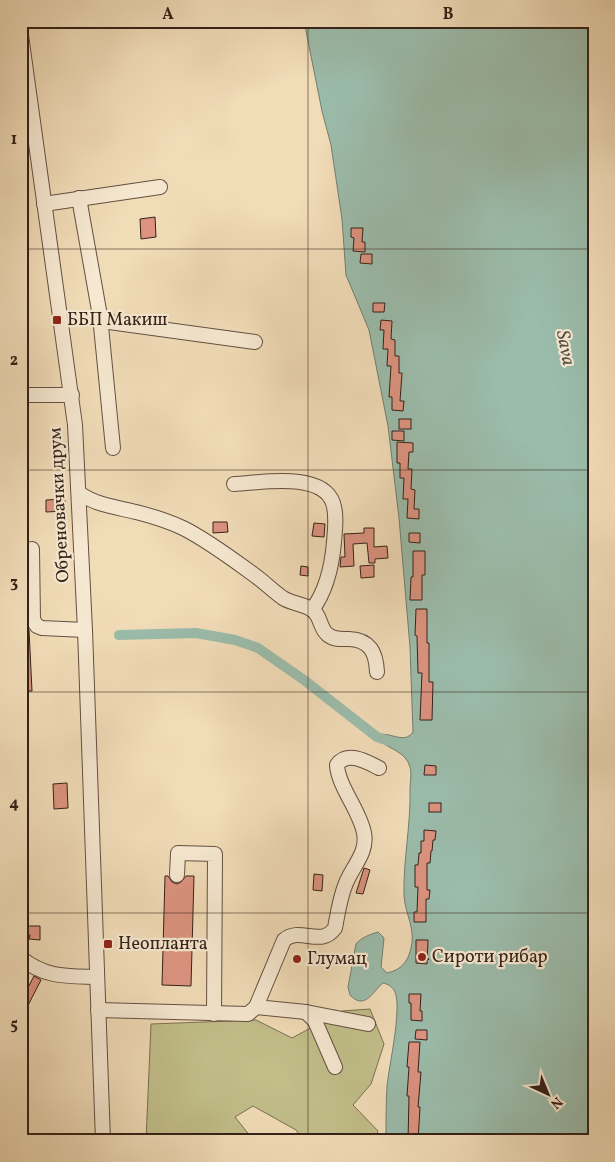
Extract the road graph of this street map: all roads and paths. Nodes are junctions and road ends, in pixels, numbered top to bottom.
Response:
1 (21, 35) edge
2 (27, 128) edge
3 (160, 187) dead end
4 (79, 198) junction
5 (44, 204) junction
6 (100, 316) junction
7 (255, 342) dead end
8 (21, 395) edge
9 (72, 395) junction
10 (113, 448) dead end
11 (234, 484) dead end
12 (79, 493) junction
13 (102, 505) junction
14 (80, 526) junction
15 (32, 549) dead end
16 (312, 610) junction
17 (85, 630) junction
18 (377, 672) dead end
19 (379, 768) dead end
20 (177, 875) dead end
21 (21, 958) edge
22 (428, 959) dead end
23 (454, 960) dead end
24 (97, 977) junction
25 (256, 1007) junction
26 (98, 1010) junction
27 (306, 1012) junction
28 (214, 1014) junction
29 (368, 1024) dead end
30 (335, 1067) dead end
31 (102, 1141) edge

1 - 2 street, Обреновачки друм
2 - 5 street, Обреновачки друм
3 - 4 street
4 - 5 street
4 - 6 street
5 - 9 street, Обреновачки друм
6 - 7 street
6 - 10 street
8 - 9 street
9 - 12 street, Обреновачки друм
11 - 16 street
12 - 13 street
12 - 14 street, Обреновачки друм
13 - 14 street
13 - 16 street
14 - 17 street, Обреновачки друм
15 - 17 street
16 - 18 street
17 - 24 street, Обреновачки друм
19 - 25 street
20 - 28 street
21 - 24 street
22 - 23 path
24 - 26 street, Обреновачки друм
25 - 27 street
25 - 28 street
26 - 28 street
26 - 31 street, Обреновачки друм
27 - 29 street
27 - 30 street

